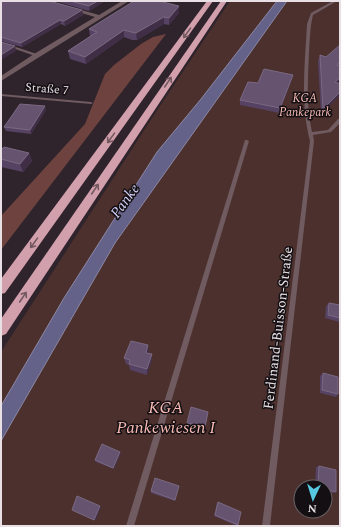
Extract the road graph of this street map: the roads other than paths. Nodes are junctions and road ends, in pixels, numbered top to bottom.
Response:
1 (44, 1) edge
2 (126, 1) edge
3 (210, 1) edge
4 (224, 1) edge
5 (335, 1) edge
6 (100, 17) junction
7 (1, 43) edge
8 (36, 55) junction
9 (1, 79) edge
10 (1, 95) edge
11 (91, 103) dead end
12 (340, 120) edge
13 (310, 134) junction
14 (247, 141) dead end
15 (1, 289) edge
16 (1, 330) edge
17 (130, 526) edge
18 (266, 526) edge

1 - 6 street
2 - 6 street
3 -> 15 highway
16 -> 4 highway
5 - 13 lane, Ferdinand-Buisson-Straße
6 - 8 street
7 - 8 lane
8 - 9 street
10 - 11 lane, Straße 7
12 - 13 lane
13 - 18 lane, Ferdinand-Buisson-Straße
14 - 17 lane

